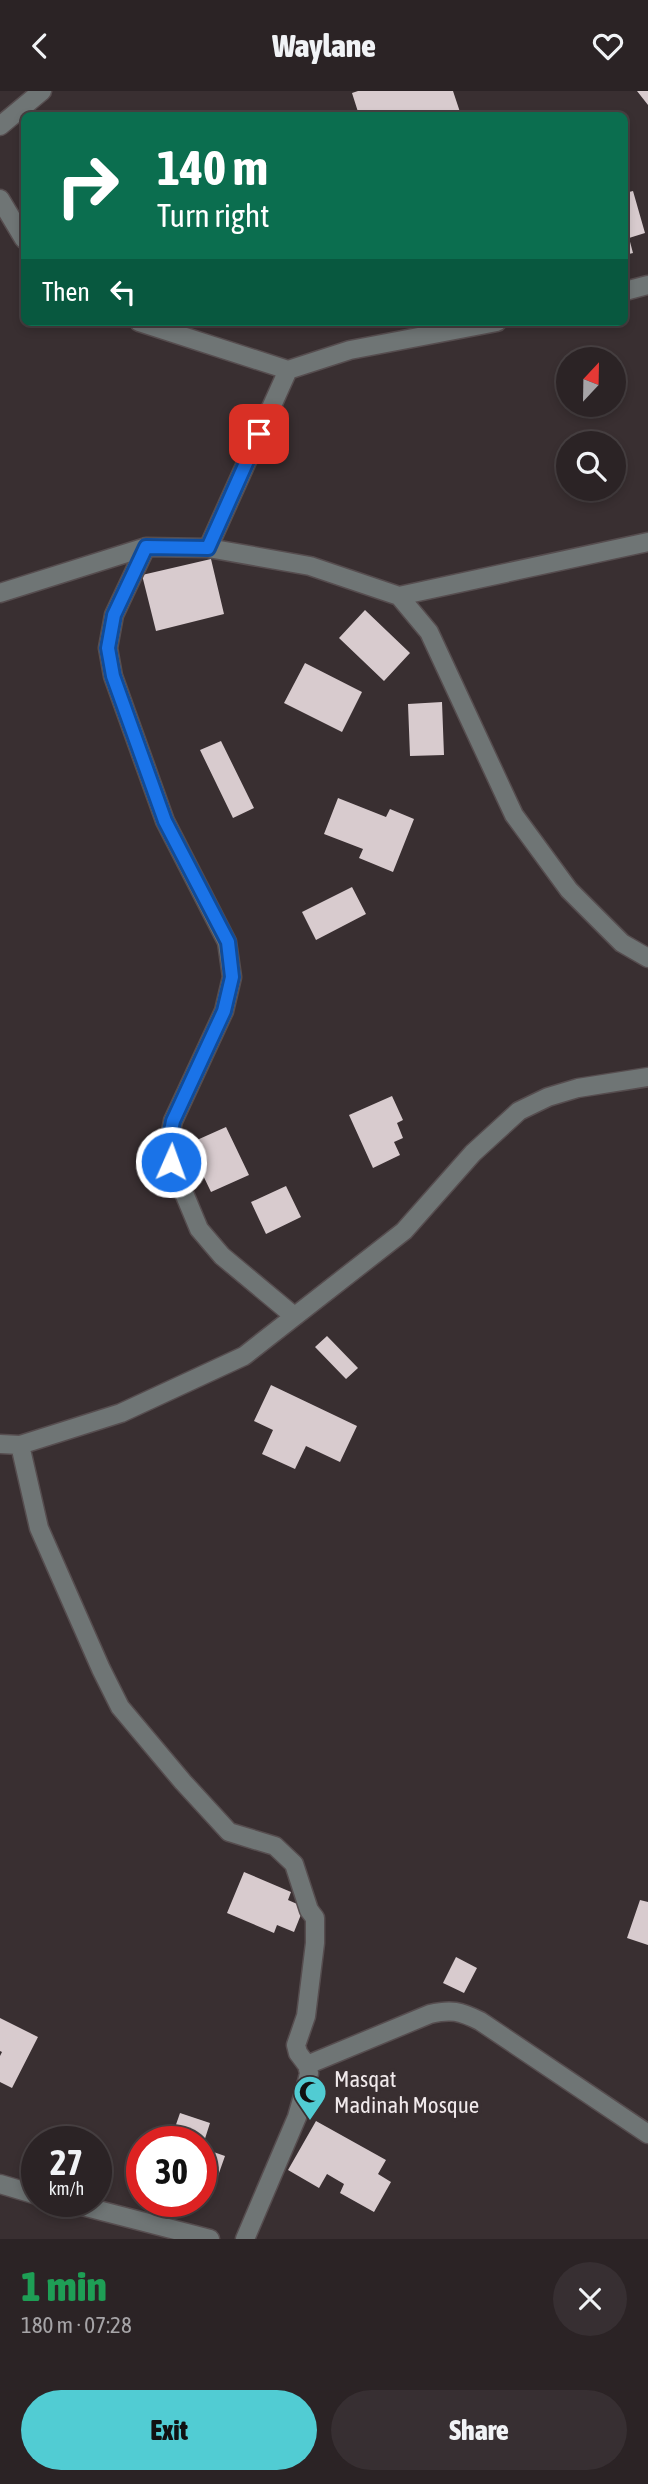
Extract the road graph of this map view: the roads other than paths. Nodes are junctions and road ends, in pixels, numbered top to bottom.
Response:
1 (42, 91) edge
2 (0, 126) edge
3 (0, 199) edge
4 (21, 234) edge
5 (648, 285) edge
6 (628, 290) edge
7 (151, 326) edge
8 (476, 326) edge
9 (288, 370) junction
10 (648, 542) edge
11 (146, 547) junction
12 (208, 548) junction
13 (0, 593) edge
14 (399, 596) junction
15 (648, 958) edge
16 (648, 1077) edge
17 (294, 1316) junction
18 (0, 1444) edge
19 (20, 1445) junction
20 (307, 2065) junction
21 (648, 2134) edge
22 (0, 2184) edge
23 (21, 2190) edge
24 (112, 2216) edge
25 (177, 2235) edge
26 (210, 2239) edge
27 (244, 2239) edge

1 - 2 street
3 - 4 street
5 - 6 street
7 - 9 street
8 - 9 street
9 - 12 street
10 - 14 street
11 - 12 street
11 - 13 street
11 - 17 street
12 - 14 street
14 - 15 street
16 - 17 street
17 - 19 street
18 - 19 street
19 - 20 street
20 - 21 street
20 - 27 street
22 - 23 street
24 - 25 street
25 - 26 street

